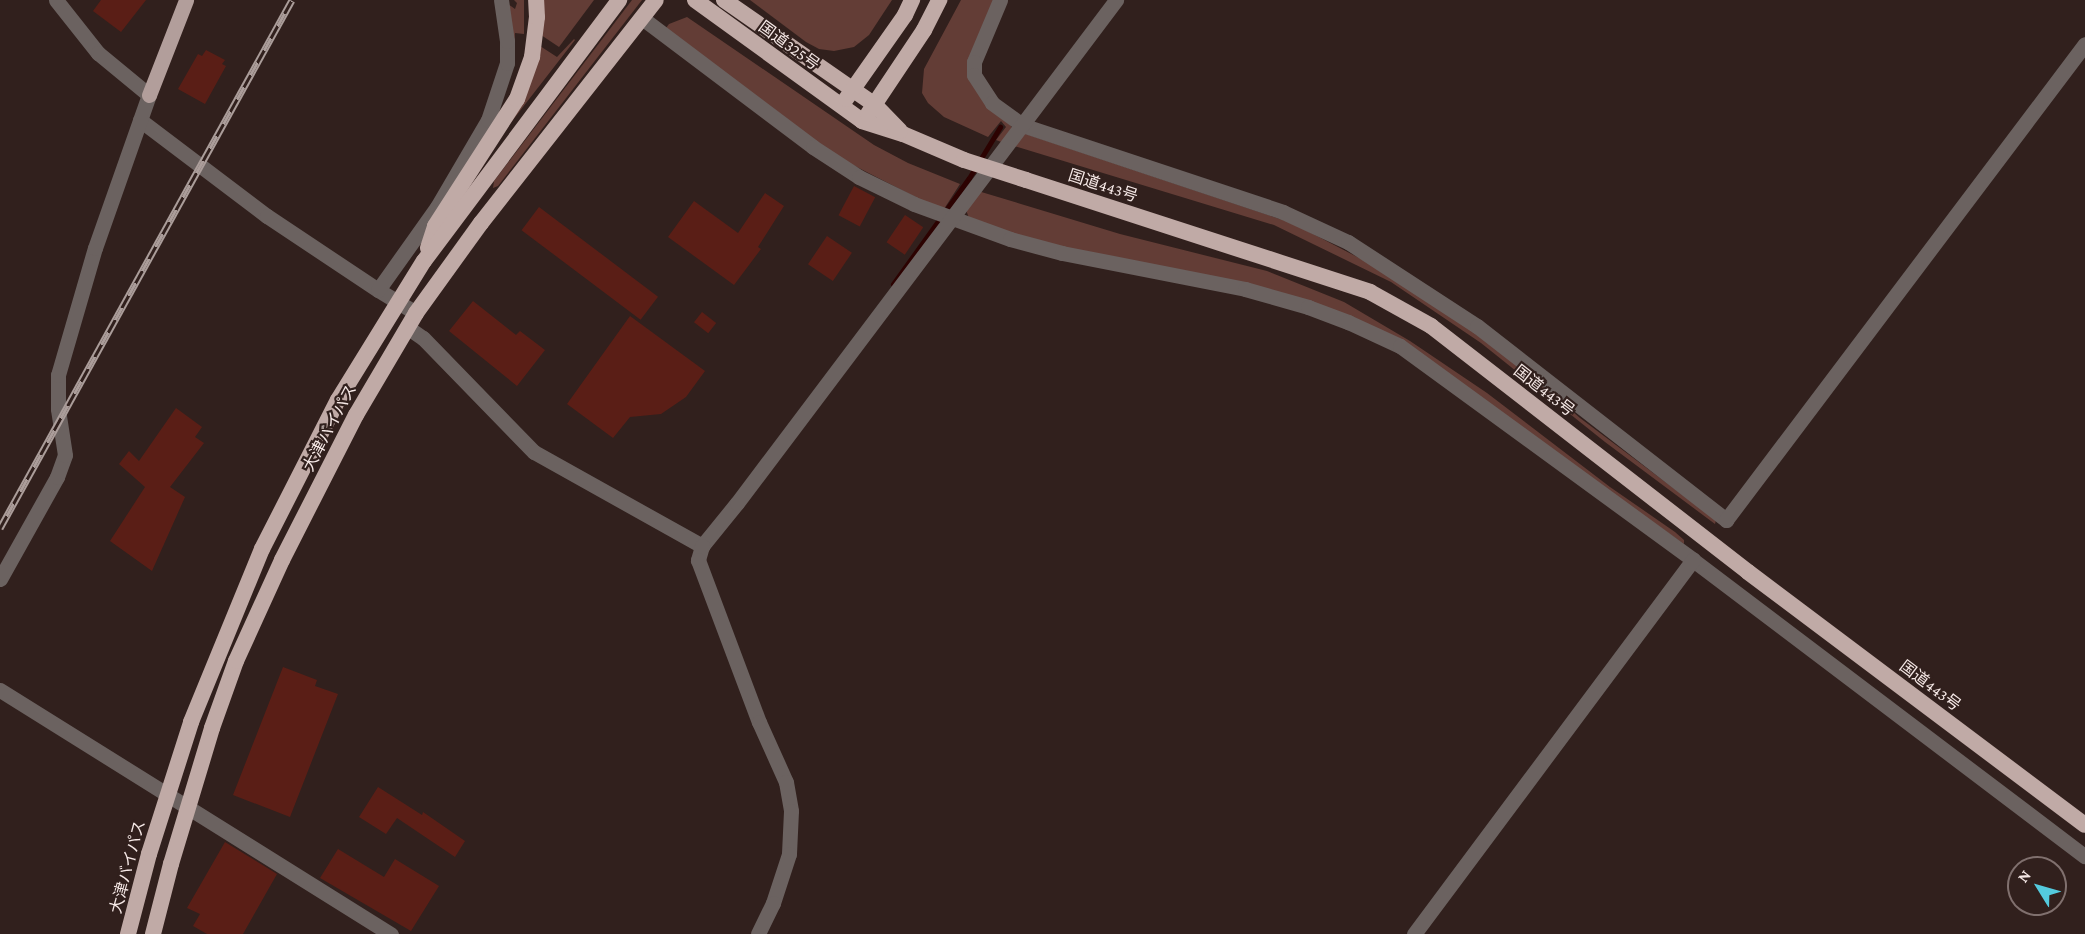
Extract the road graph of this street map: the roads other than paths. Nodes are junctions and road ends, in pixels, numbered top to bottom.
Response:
1 (56, 0) edge
2 (186, 0) edge
3 (501, 0) edge
4 (536, 0) edge
5 (619, 0) edge
6 (656, 0) edge
7 (695, 0) edge
8 (724, 0) edge
9 (912, 0) edge
10 (939, 0) edge
11 (1000, 0) edge
12 (1116, 0) edge
13 (642, 18) junction
14 (2085, 44) edge
15 (851, 91) junction
16 (149, 95) junction
17 (875, 105) junction
18 (840, 107) junction
19 (140, 120) junction
20 (862, 121) junction
21 (1022, 124) junction
22 (903, 134) junction
23 (951, 219) junction
24 (424, 261) junction
25 (378, 290) junction
26 (398, 302) junction
27 (412, 320) junction
28 (702, 546) junction
29 (1693, 560) junction
30 (0, 579) edge
31 (0, 690) edge
32 (168, 794) junction
33 (188, 806) junction
34 (2085, 825) edge
35 (2085, 856) edge
36 (128, 934) edge
37 (153, 934) edge
38 (391, 934) edge
39 (758, 934) edge
40 (1414, 934) edge

1 - 16 street
2 - 16 main road
3 - 25 street
4 - 24 highway
5 - 24 highway, 大津バイパス
6 - 13 highway, 大津バイパス
7 - 18 highway, 国道325号
8 - 15 highway, 国道325号
9 - 15 highway
10 - 17 highway
11 - 21 street
12 - 21 street
13 - 23 street
13 - 27 highway, 大津バイパス
14 - 21 street
15 - 17 highway, 国道443号
15 - 18 highway
16 - 19 street
17 - 20 highway
17 - 22 highway, 国道443号
18 - 20 highway, 国道325号
19 - 25 street
19 - 30 street
20 - 22 highway, 国道443号
21 - 23 street
22 - 34 highway, 国道443号, bridge
23 - 28 street
23 - 29 street
24 - 26 highway, 大津バイパス
25 - 26 street
26 - 27 street
26 - 32 highway, 大津バイパス
27 - 28 street
27 - 33 highway, 大津バイパス
28 - 39 street
29 - 35 street
29 - 40 street
31 - 32 street
32 - 33 street
32 - 36 highway, 大津バイパス
33 - 37 highway, 大津バイパス
33 - 38 street

